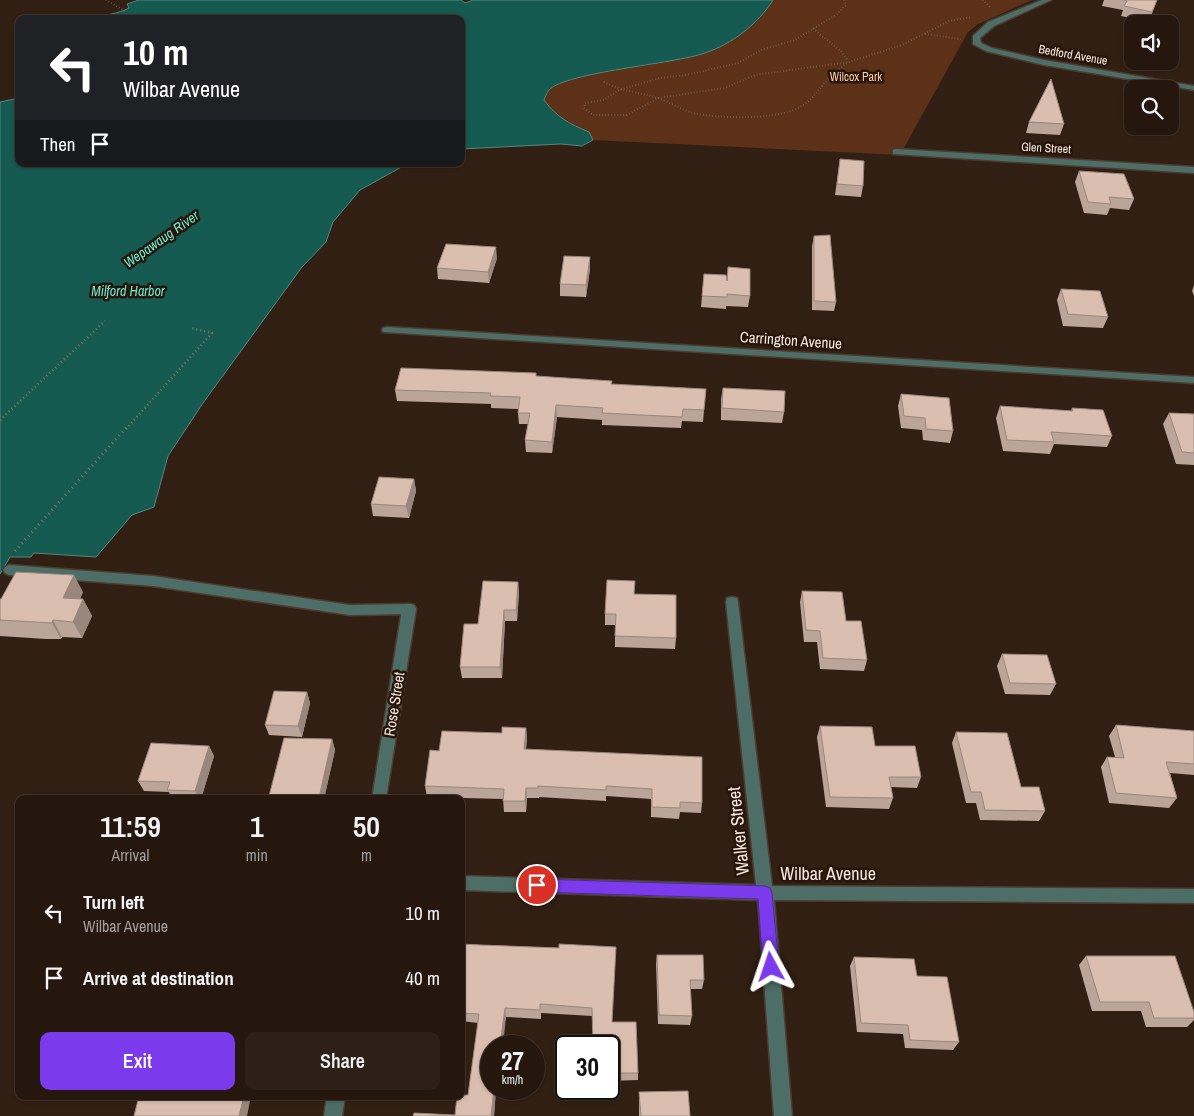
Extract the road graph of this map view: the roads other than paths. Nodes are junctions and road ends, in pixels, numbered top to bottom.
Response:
1 (1048, 0) edge
2 (1194, 88) edge
3 (896, 152) dead end
4 (1194, 170) edge
5 (387, 330) dead end
6 (1194, 380) edge
7 (10, 563) road end
8 (732, 602) dead end
9 (379, 795) edge
10 (465, 883) edge
11 (765, 893) junction
12 (1194, 896) edge
13 (335, 1100) edge
14 (333, 1116) edge
15 (783, 1116) edge

1 - 2 street, Bedford Avenue
3 - 4 street, Glen Street
5 - 6 street, Carrington Avenue
7 - 9 street, Rose Street
8 - 11 street, Walker Street
10 - 11 street, Wilbar Avenue
11 - 12 street, Wilbar Avenue
11 - 15 street, Walker Street
13 - 14 street

